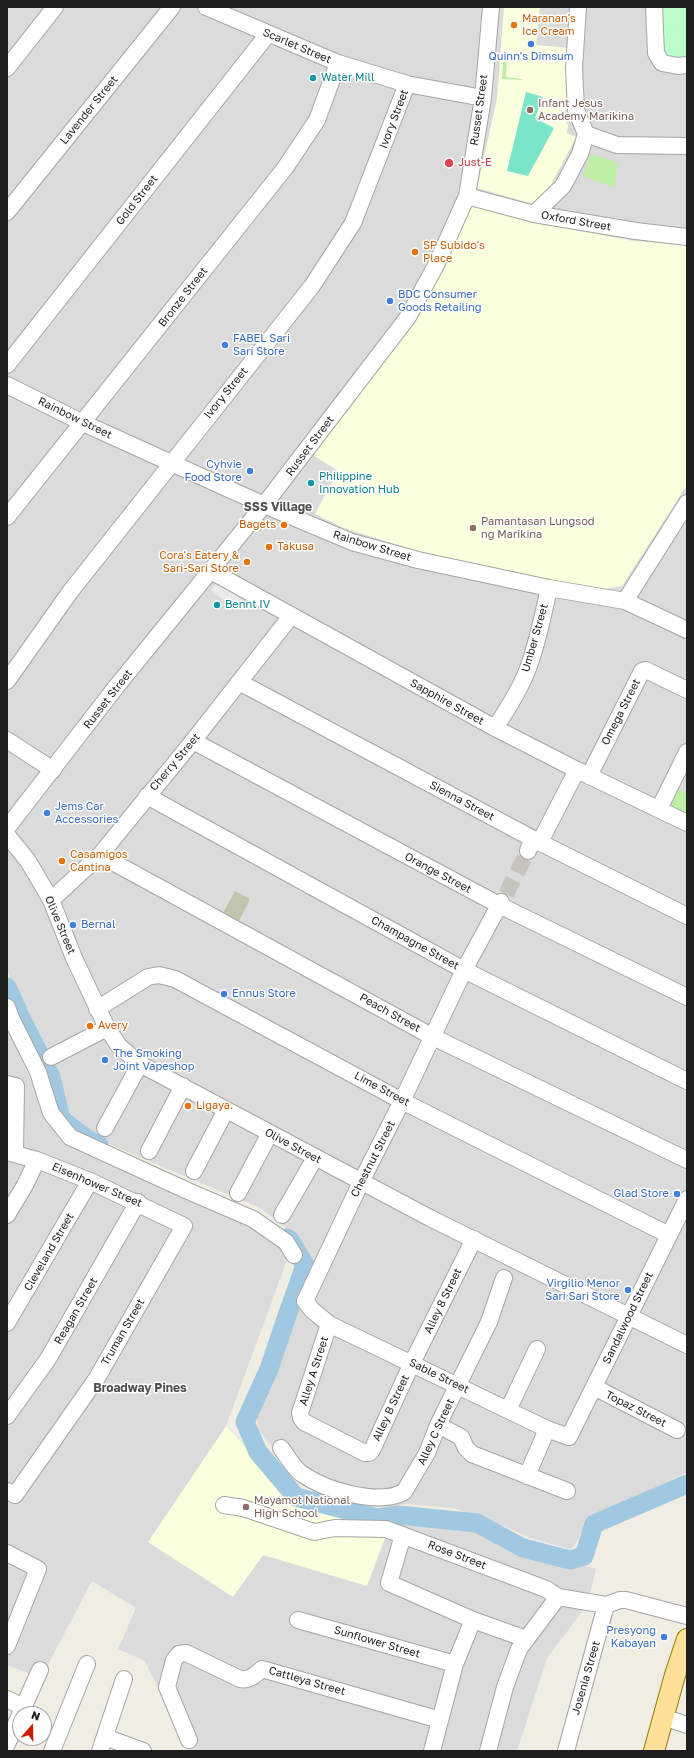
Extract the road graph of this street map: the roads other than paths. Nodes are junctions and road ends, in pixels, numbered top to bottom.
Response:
1 (55, 7) edge
2 (172, 7) edge
3 (206, 7) edge
4 (490, 7) edge
5 (578, 7) edge
6 (654, 7) edge
7 (268, 34) junction
8 (338, 63) junction
9 (687, 66) edge
10 (7, 68) edge
11 (407, 84) junction
12 (483, 98) junction
13 (586, 134) junction
14 (687, 146) edge
15 (466, 196) junction
16 (7, 212) edge
17 (534, 214) junction
18 (687, 237) edge
19 (7, 365) edge
20 (7, 385) edge
21 (83, 424) junction
22 (170, 463) junction
23 (687, 503) edge
24 (264, 506) junction
25 (7, 517) edge
26 (211, 571) junction
27 (549, 588) junction
28 (625, 601) junction
29 (290, 616) junction
30 (687, 630) edge
31 (7, 681) edge
32 (239, 682) junction
33 (687, 690) edge
34 (495, 728) junction
35 (7, 740) edge
36 (193, 741) junction
37 (687, 752) edge
38 (53, 770) junction
39 (583, 773) junction
40 (147, 796) junction
41 (659, 809) junction
42 (687, 823) edge
43 (7, 828) edge
44 (7, 835) edge
45 (532, 846) junction
46 (100, 855) junction
47 (52, 900) junction
48 (500, 903) junction
49 (687, 916) edge
50 (464, 970) junction
51 (687, 997) edge
52 (7, 1007) edge
53 (97, 1009) junction
54 (107, 1028) junction
55 (433, 1037) junction
56 (52, 1057) dead end
57 (140, 1064) junction
58 (687, 1081) edge
59 (7, 1084) edge
60 (183, 1086) junction
61 (402, 1101) junction
62 (226, 1110) junction
63 (105, 1128) dead end
64 (270, 1133) junction
65 (149, 1151) dead end
66 (11, 1153) edge
67 (315, 1158) junction
68 (37, 1160) junction
69 (687, 1160) edge
70 (194, 1171) dead end
71 (90, 1181) junction
72 (361, 1182) junction
73 (238, 1193) dead end
74 (687, 1199) edge
75 (138, 1202) junction
76 (7, 1215) edge
77 (282, 1215) dead end
78 (184, 1226) joint
79 (669, 1234) junction
80 (474, 1239) junction
81 (294, 1255) dead end
82 (504, 1278) dead end
83 (312, 1310) joint
84 (629, 1316) junction
85 (7, 1323) edge
86 (330, 1324) junction
87 (687, 1345) edge
88 (537, 1349) dead end
89 (412, 1363) junction
90 (458, 1385) junction
91 (594, 1387) junction
92 (508, 1410) junction
93 (7, 1416) edge
94 (438, 1425) junction
95 (547, 1429) junction
96 (677, 1430) dead end
97 (569, 1437) joint
98 (281, 1448) dead end
99 (369, 1453) joint
100 (527, 1476) junction
101 (567, 1491) dead end
102 (11, 1493) edge
103 (224, 1504) dead end
104 (403, 1535) junction
105 (7, 1553) edge
106 (558, 1597) junction
107 (606, 1604) junction
108 (687, 1616) edge
109 (12, 1619) edge
110 (298, 1620) dead end
111 (473, 1620) junction
112 (526, 1638) junction
113 (687, 1639) edge
114 (7, 1646) edge
115 (86, 1664) dead end
116 (455, 1664) junction
117 (40, 1670) dead end
118 (681, 1677) edge
119 (124, 1679) dead end
120 (7, 1700) edge
121 (21, 1706) edge
122 (23, 1706) edge
123 (663, 1717) junction
124 (440, 1720) junction
125 (687, 1725) edge
126 (12, 1732) edge
127 (189, 1740) dead end
128 (7, 1744) edge
129 (102, 1744) edge
130 (7, 1750) edge
131 (10, 1751) edge
132 (52, 1751) edge
133 (143, 1751) edge
134 (432, 1751) edge
135 (488, 1751) edge
136 (566, 1751) edge
137 (654, 1751) edge

1 - 10 street
2 - 16 street, Lavender Street
3 - 7 street, Scarlet Street
4 - 12 street, Russet Street
5 - 13 street
6 - 9 street
7 - 8 street, Scarlet Street
7 - 19 street, Gold Street
8 - 11 street, Scarlet Street
8 - 21 street, Bronze Street
11 - 12 street, Scarlet Street
11 - 22 street, Ivory Street
12 - 15 street, Russet Street
13 - 14 street
13 - 17 street
15 - 17 street, Oxford Street
15 - 24 street, Russet Street
17 - 18 street, Oxford Street
20 - 21 street, Rainbow Street
21 - 22 street, Rainbow Street
21 - 25 street, Bronze Street
22 - 24 street, Rainbow Street
22 - 31 street, Ivory Street
23 - 28 street
24 - 26 street, Russet Street
24 - 27 street, Rainbow Street
26 - 29 street, Sapphire Street
26 - 38 street, Russet Street
27 - 28 street, Rainbow Street
27 - 34 street, Umber Street
28 - 30 street, Rainbow Street
29 - 32 street, Cherry Street
29 - 34 street, Sapphire Street
32 - 36 street, Cherry Street
32 - 45 street, Sienna Street
33 - 39 street, Omega Street
34 - 39 street, Sapphire Street
35 - 38 street
36 - 40 street, Cherry Street
36 - 48 street, Orange Street
37 - 41 street
38 - 43 street, Russet Street
39 - 41 street, Sapphire Street
39 - 45 street
40 - 46 street, Cherry Street
40 - 50 street, Champagne Street
41 - 42 street, Sapphire Street
44 - 47 street, Olive Street
45 - 49 street, Sienna Street
46 - 47 street, Cherry Street
46 - 55 street, Peach Street
47 - 53 street, Olive Street
48 - 50 street, Chestnut Street
48 - 51 street, Orange Street
50 - 55 street, Chestnut Street
50 - 58 street, Champagne Street
52 - 81 street
53 - 54 street, Olive Street
53 - 61 street, Lime Street
54 - 56 street
54 - 57 street, Olive Street
55 - 61 street, Chestnut Street
55 - 69 street, Peach Street
57 - 60 street, Olive Street
57 - 63 street
59 - 66 street
60 - 62 street, Olive Street
60 - 65 street
61 - 72 street, Chestnut Street
61 - 79 street, Lime Street
62 - 64 street, Olive Street
62 - 70 street
64 - 67 street, Olive Street
64 - 73 street
66 - 68 street, Eisenhower Street
67 - 72 street, Olive Street
67 - 77 street
68 - 71 street, Eisenhower Street
68 - 76 street
71 - 75 street, Eisenhower Street
71 - 85 street, Cleveland Street
72 - 80 street, Olive Street
72 - 83 street, Chestnut Street
74 - 79 street, Sandalwood Street
75 - 78 street, Eisenhower Street
75 - 93 street, Reagan Street
78 - 102 street, Truman Street
79 - 84 street, Sandalwood Street
80 - 84 street, Olive Street
80 - 89 street, Alley 8 Street
82 - 90 street, Alley C Street
83 - 86 street, Sable Street
84 - 87 street, Olive Street
84 - 91 street, Sandalwood Street
86 - 89 street, Sable Street
86 - 99 street, Alley A Street
88 - 92 street
89 - 90 street, Sable Street
89 - 99 street, Alley B Street
90 - 92 street, Sable Street
90 - 94 street, Alley C Street
91 - 96 street, Topaz Street
91 - 97 street, Sandalwood Street
92 - 95 street, Sable Street
94 - 98 street, Alley C Street
94 - 100 street
95 - 97 street, Sable Street
95 - 100 street
100 - 101 street
103 - 104 street, Rose Street
104 - 106 street, Rose Street
104 - 111 street
105 - 109 street
106 - 107 street, Rose Street
106 - 112 street
107 - 108 street, Rose Street
107 - 136 street, Josenia Street
109 - 114 street
110 - 116 street, Sunflower Street
111 - 112 street
111 - 116 street
112 - 135 street
113 - 118 main road
115 - 132 street
116 - 124 street
117 - 122 street
118 - 123 main road
119 - 129 street
120 - 121 street
123 - 125 street
123 - 137 main road
124 - 127 street, Cattleya Street
124 - 134 street
126 - 128 street
129 - 133 street
130 - 131 street

